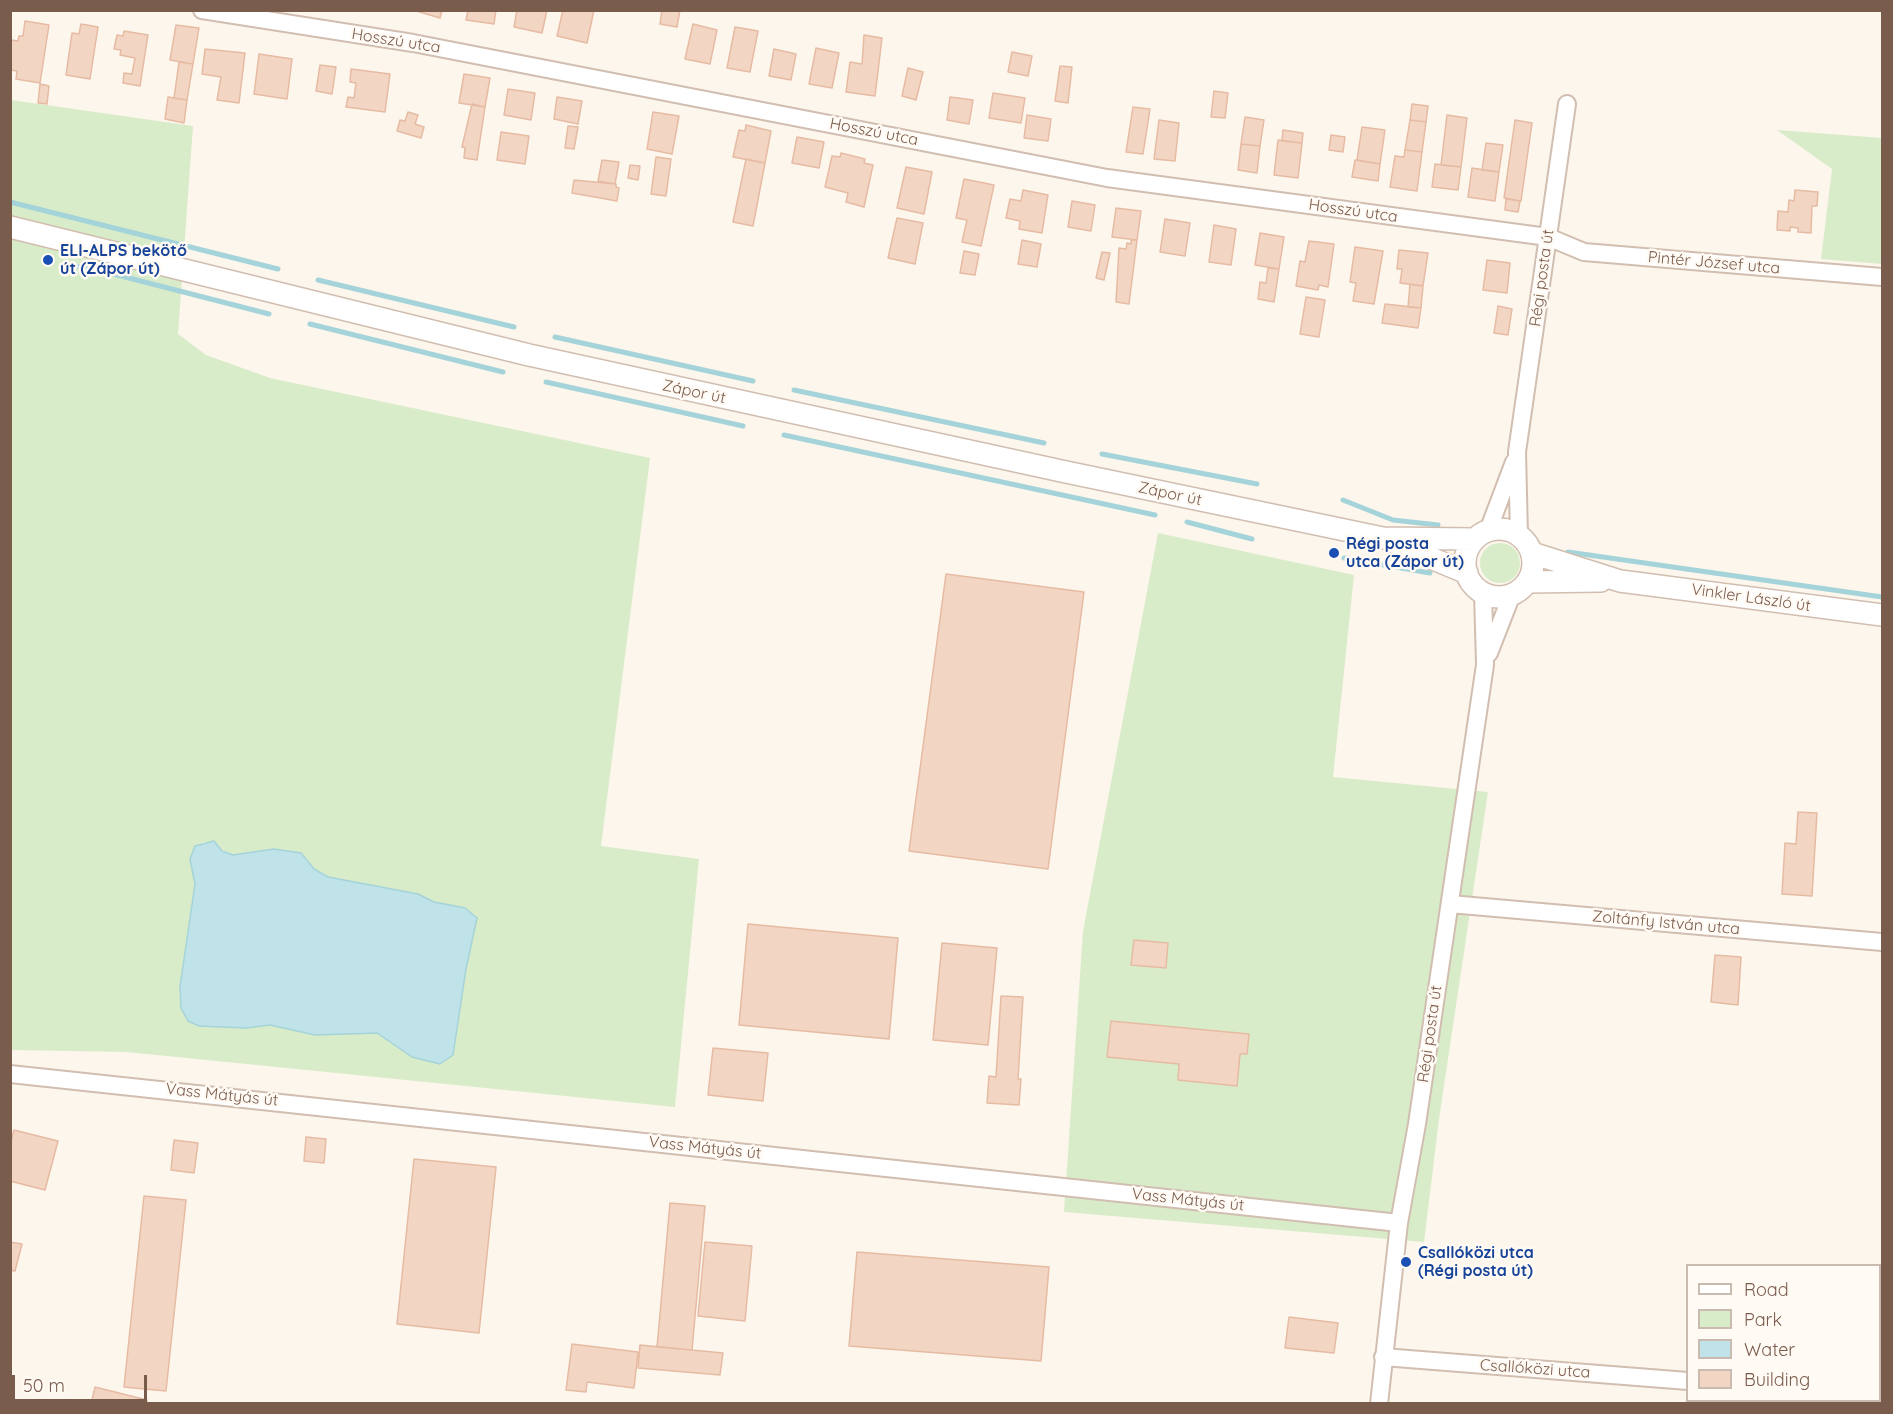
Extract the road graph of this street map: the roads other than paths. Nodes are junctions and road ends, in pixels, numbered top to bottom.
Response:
1 (202, 10) edge
2 (1567, 104) dead end
3 (10, 227) edge
4 (1548, 237) junction
5 (1882, 277) edge
6 (1517, 452) junction
7 (1481, 535) junction
8 (1519, 535) junction
9 (1383, 538) junction
10 (1532, 553) junction
11 (1467, 573) junction
12 (1620, 580) junction
13 (1519, 588) junction
14 (1483, 592) junction
15 (1882, 615) edge
16 (1485, 665) junction
17 (1450, 904) junction
18 (1882, 942) edge
19 (10, 1074) edge
20 (1399, 1222) junction
21 (1383, 1357) junction
22 (1686, 1381) edge
23 (1379, 1404) edge

1 - 4 street, Hosszú utca
2 - 4 street, Régi posta út
3 - 9 street, Zápor út
4 - 5 street, Pintér József utca
4 - 6 street, Régi posta út
6 - 7 street, Régi posta út
6 - 8 street, Régi posta út
7 - 8 street
7 - 9 street, Zápor út
7 - 11 street
8 - 10 street
9 - 11 street, Zápor út
10 - 12 street, Vinkler László út
10 - 13 street
11 - 14 street
12 - 13 street, Vinkler László út
12 - 15 street, Vinkler László út
13 - 14 street
13 - 16 street, Régi posta út
14 - 16 street, Régi posta út
16 - 17 street, Régi posta út
17 - 18 street, Zoltánfy István utca
17 - 20 street, Régi posta út
19 - 20 street, Vass Mátyás út
20 - 21 street, Régi posta út
21 - 22 street, Csallóközi utca
21 - 23 street, Régi posta út

